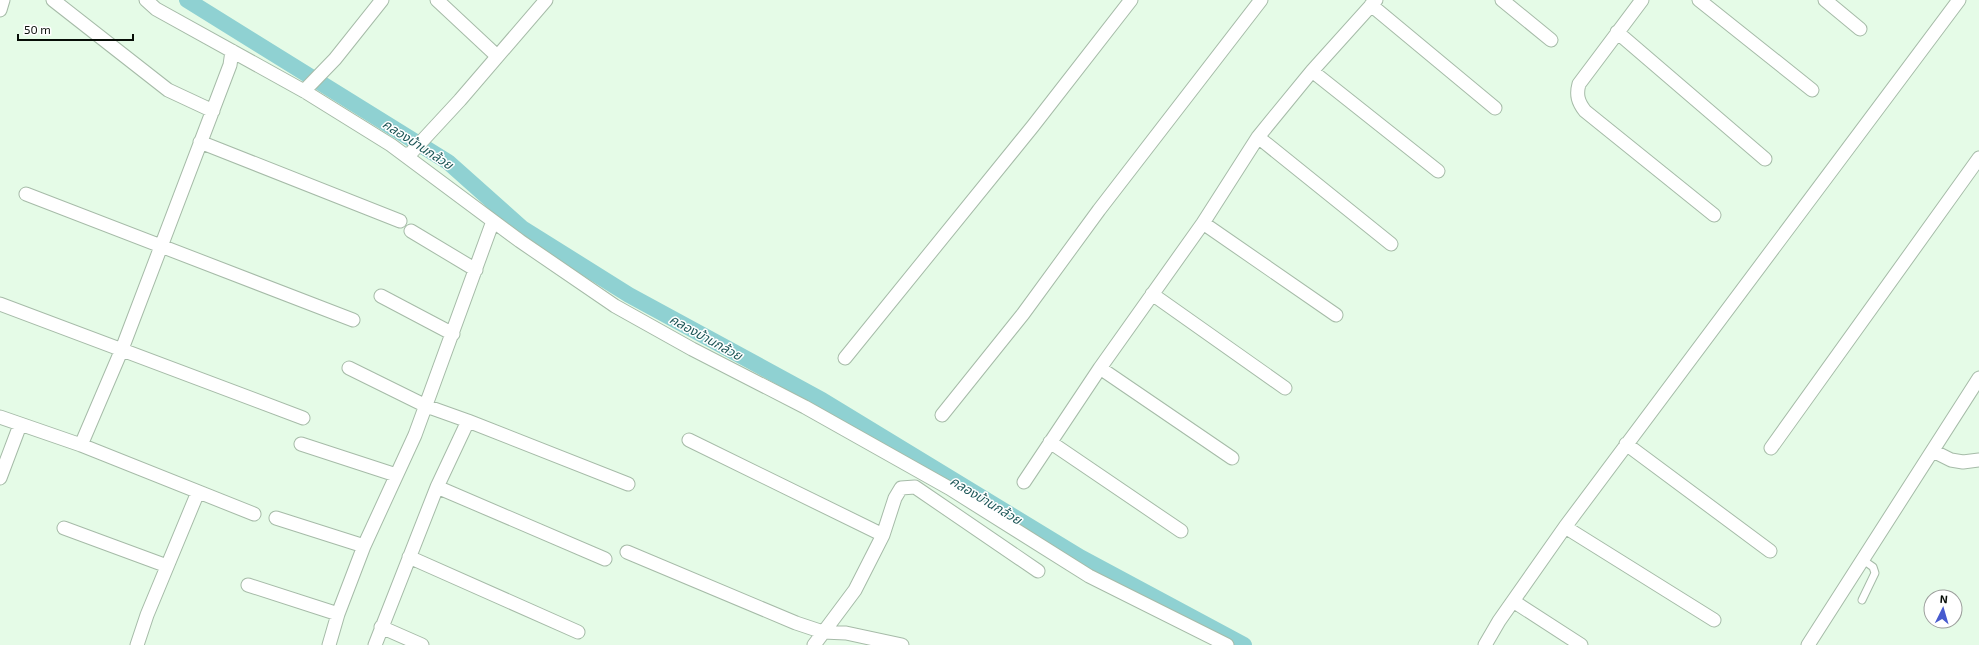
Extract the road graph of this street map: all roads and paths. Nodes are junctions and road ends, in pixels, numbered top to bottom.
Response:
1 (3, 0) edge
2 (53, 0) edge
3 (146, 0) edge
4 (382, 0) edge
5 (437, 0) edge
6 (546, 0) edge
7 (1131, 0) edge
8 (1261, 0) edge
9 (1502, 0) edge
10 (1642, 0) edge
11 (1699, 0) edge
12 (1825, 0) edge
13 (1959, 0) edge
14 (1374, 3) edge
15 (0, 10) edge
16 (1860, 29) dead end
17 (1617, 32) junction
18 (1551, 40) dead end
19 (232, 51) junction
20 (497, 56) junction
21 (1312, 71) junction
22 (308, 88) junction
23 (1812, 90) dead end
24 (1495, 108) dead end
25 (213, 111) junction
26 (1258, 137) junction
27 (200, 142) junction
28 (407, 154) junction
29 (1979, 158) edge
30 (1765, 159) dead end
31 (1438, 171) dead end
32 (26, 194) dead end
33 (1714, 215) dead end
34 (400, 221) dead end
35 (493, 221) junction
36 (1203, 223) junction
37 (411, 231) dead end
38 (1391, 244) dead end
39 (161, 246) junction
40 (476, 270) junction
41 (1152, 294) junction
42 (381, 296) dead end
43 (0, 304) edge
44 (1336, 315) dead end
45 (353, 320) dead end
46 (453, 334) junction
47 (122, 349) junction
48 (845, 358) dead end
49 (349, 368) dead end
50 (1100, 368) junction
51 (1979, 378) edge
52 (1285, 388) dead end
53 (426, 406) junction
54 (942, 415) dead end
55 (0, 417) edge
56 (303, 418) dead end
57 (468, 422) junction
58 (20, 425) junction
59 (689, 440) dead end
60 (1050, 442) junction
61 (301, 444) dead end
62 (1626, 444) junction
63 (81, 445) junction
64 (1771, 448) dead end
65 (1933, 451) junction
66 (1232, 458) dead end
67 (1979, 460) edge
68 (396, 475) junction
69 (0, 478) edge
70 (1024, 482) dead end
71 (628, 484) dead end
72 (437, 487) junction
73 (198, 492) junction
74 (254, 514) dead end
75 (276, 518) dead end
76 (1565, 527) junction
77 (64, 528) dead end
78 (1181, 531) dead end
79 (883, 535) junction
80 (364, 546) junction
81 (1770, 551) dead end
82 (627, 552) dead end
83 (409, 557) junction
84 (605, 559) dead end
85 (1863, 560) junction
86 (167, 566) junction
87 (1038, 571) dead end
88 (248, 585) dead end
89 (1862, 600) dead end
90 (1513, 601) junction
91 (338, 614) junction
92 (1714, 620) dead end
93 (381, 627) junction
94 (578, 632) dead end
95 (823, 632) junction
96 (137, 645) edge
97 (329, 645) edge
98 (374, 645) edge
99 (422, 645) edge
100 (814, 645) edge
101 (902, 645) edge
102 (1227, 645) edge
103 (1485, 645) edge
104 (1581, 645) edge
105 (1808, 645) edge

1 - 15 street
2 - 25 street
3 - 19 street
4 - 22 street
5 - 20 street
6 - 20 street
7 - 48 street
8 - 54 street
9 - 18 street
10 - 17 street
11 - 23 street
12 - 16 street
13 - 62 street
14 - 21 street
14 - 24 street
17 - 30 street
17 - 33 street
19 - 22 street
19 - 25 street
20 - 28 street
21 - 26 street
21 - 31 street
22 - 28 street
25 - 27 street
26 - 36 street
26 - 38 street
27 - 34 street
27 - 39 street
28 - 35 street
29 - 64 street
32 - 39 street
35 - 40 street
35 - 102 street
36 - 41 street
36 - 44 street
37 - 40 street
39 - 45 street
39 - 47 street
40 - 46 street
41 - 50 street
41 - 52 street
42 - 46 street
43 - 47 street
46 - 53 street
47 - 56 street
47 - 63 street
49 - 53 street
50 - 60 street
50 - 66 street
51 - 65 street
53 - 57 street
53 - 68 street
55 - 58 street
57 - 71 street
57 - 72 street
58 - 63 street
58 - 69 street
59 - 79 street
60 - 70 street
60 - 78 street
61 - 68 street
62 - 76 street
62 - 81 street
63 - 73 street
65 - 67 street
65 - 85 street
68 - 80 street
72 - 83 street
72 - 84 street
73 - 74 street
73 - 86 street
75 - 80 street
76 - 90 street
76 - 92 street
77 - 86 street
79 - 87 street
79 - 95 street
80 - 91 street
82 - 95 street
83 - 93 street
83 - 94 street
85 - 89 lane
85 - 105 street
86 - 96 street
88 - 91 street
90 - 103 street
90 - 104 street
91 - 97 street
93 - 98 street
93 - 99 street
95 - 100 street
95 - 101 street

